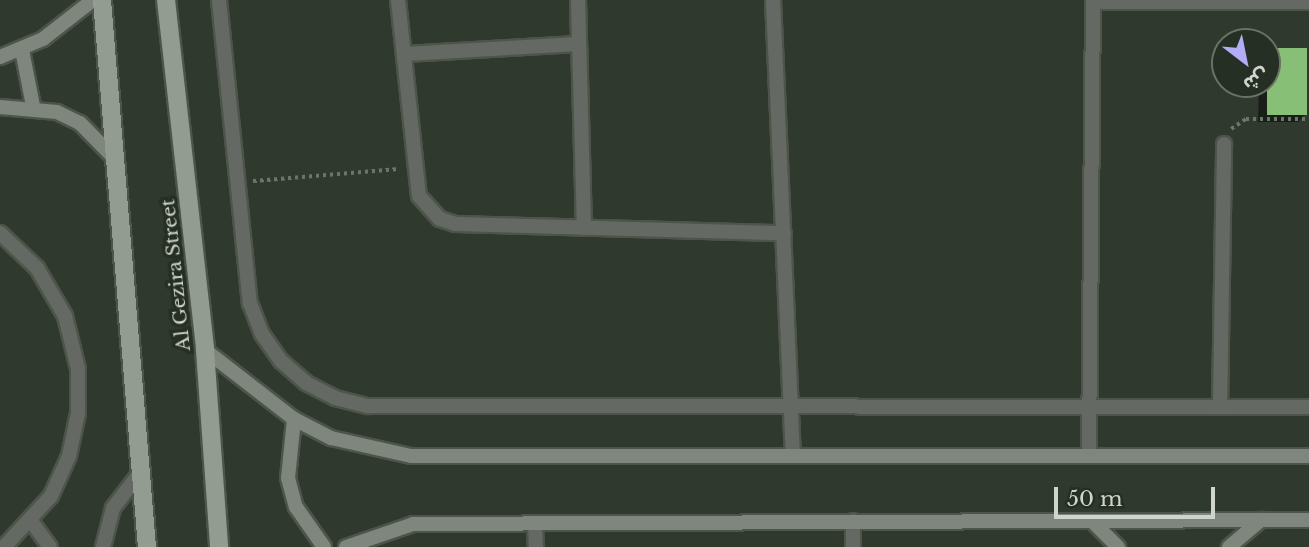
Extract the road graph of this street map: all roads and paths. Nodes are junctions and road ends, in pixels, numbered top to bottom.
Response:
1 (93, 0) edge
2 (102, 0) edge
3 (166, 0) edge
4 (219, 0) edge
5 (398, 0) edge
6 (578, 0) edge
7 (773, 0) edge
8 (1093, 1) edge
9 (1309, 2) edge
10 (579, 44) junction
11 (22, 50) junction
12 (404, 54) junction
13 (0, 57) edge
14 (33, 106) junction
15 (0, 107) edge
16 (1309, 119) edge
17 (1224, 144) joint
18 (115, 159) junction
19 (415, 168) junction
20 (237, 182) junction
21 (584, 228) junction
22 (0, 233) edge
23 (784, 233) junction
24 (205, 350) junction
25 (791, 405) junction
26 (1090, 406) junction
27 (1220, 407) junction
28 (1309, 407) edge
29 (295, 419) junction
30 (793, 456) junction
31 (1089, 456) junction
32 (1309, 456) edge
33 (140, 473) junction
34 (1261, 520) junction
35 (1309, 520) edge
36 (31, 521) junction
37 (1092, 521) junction
38 (853, 522) junction
39 (535, 523) junction
40 (19, 542) edge
41 (4, 547) edge
42 (50, 547) edge
43 (103, 547) edge
44 (147, 547) edge
45 (219, 547) edge
46 (324, 547) edge
47 (346, 547) edge
48 (536, 547) edge
49 (853, 547) edge
50 (1118, 547) edge
51 (1229, 547) edge

1 - 11 street
2 - 18 main road
3 - 24 main road, Al Gezira Street
4 - 20 street
5 - 12 street
6 - 10 street
7 - 23 street
8 - 9 street
8 - 26 street
10 - 12 street
10 - 21 street
11 - 13 street
11 - 14 street
12 - 19 street
14 - 15 street
14 - 18 street
16 - 17 path
17 - 27 street
18 - 33 main road
19 - 20 path
19 - 21 street
20 - 25 street
21 - 23 street
22 - 36 street
23 - 25 street
24 - 29 street
24 - 45 main road, Al Gezira Street
25 - 26 street
25 - 30 street
26 - 27 street
26 - 31 street
27 - 28 street
29 - 30 street
29 - 46 street
30 - 31 street
31 - 32 street
33 - 43 street
33 - 44 main road
34 - 35 street
34 - 37 street
34 - 51 street
36 - 40 street
36 - 42 street
37 - 38 street
37 - 50 street
38 - 39 street
38 - 49 street
39 - 47 street
39 - 48 street
40 - 41 street

